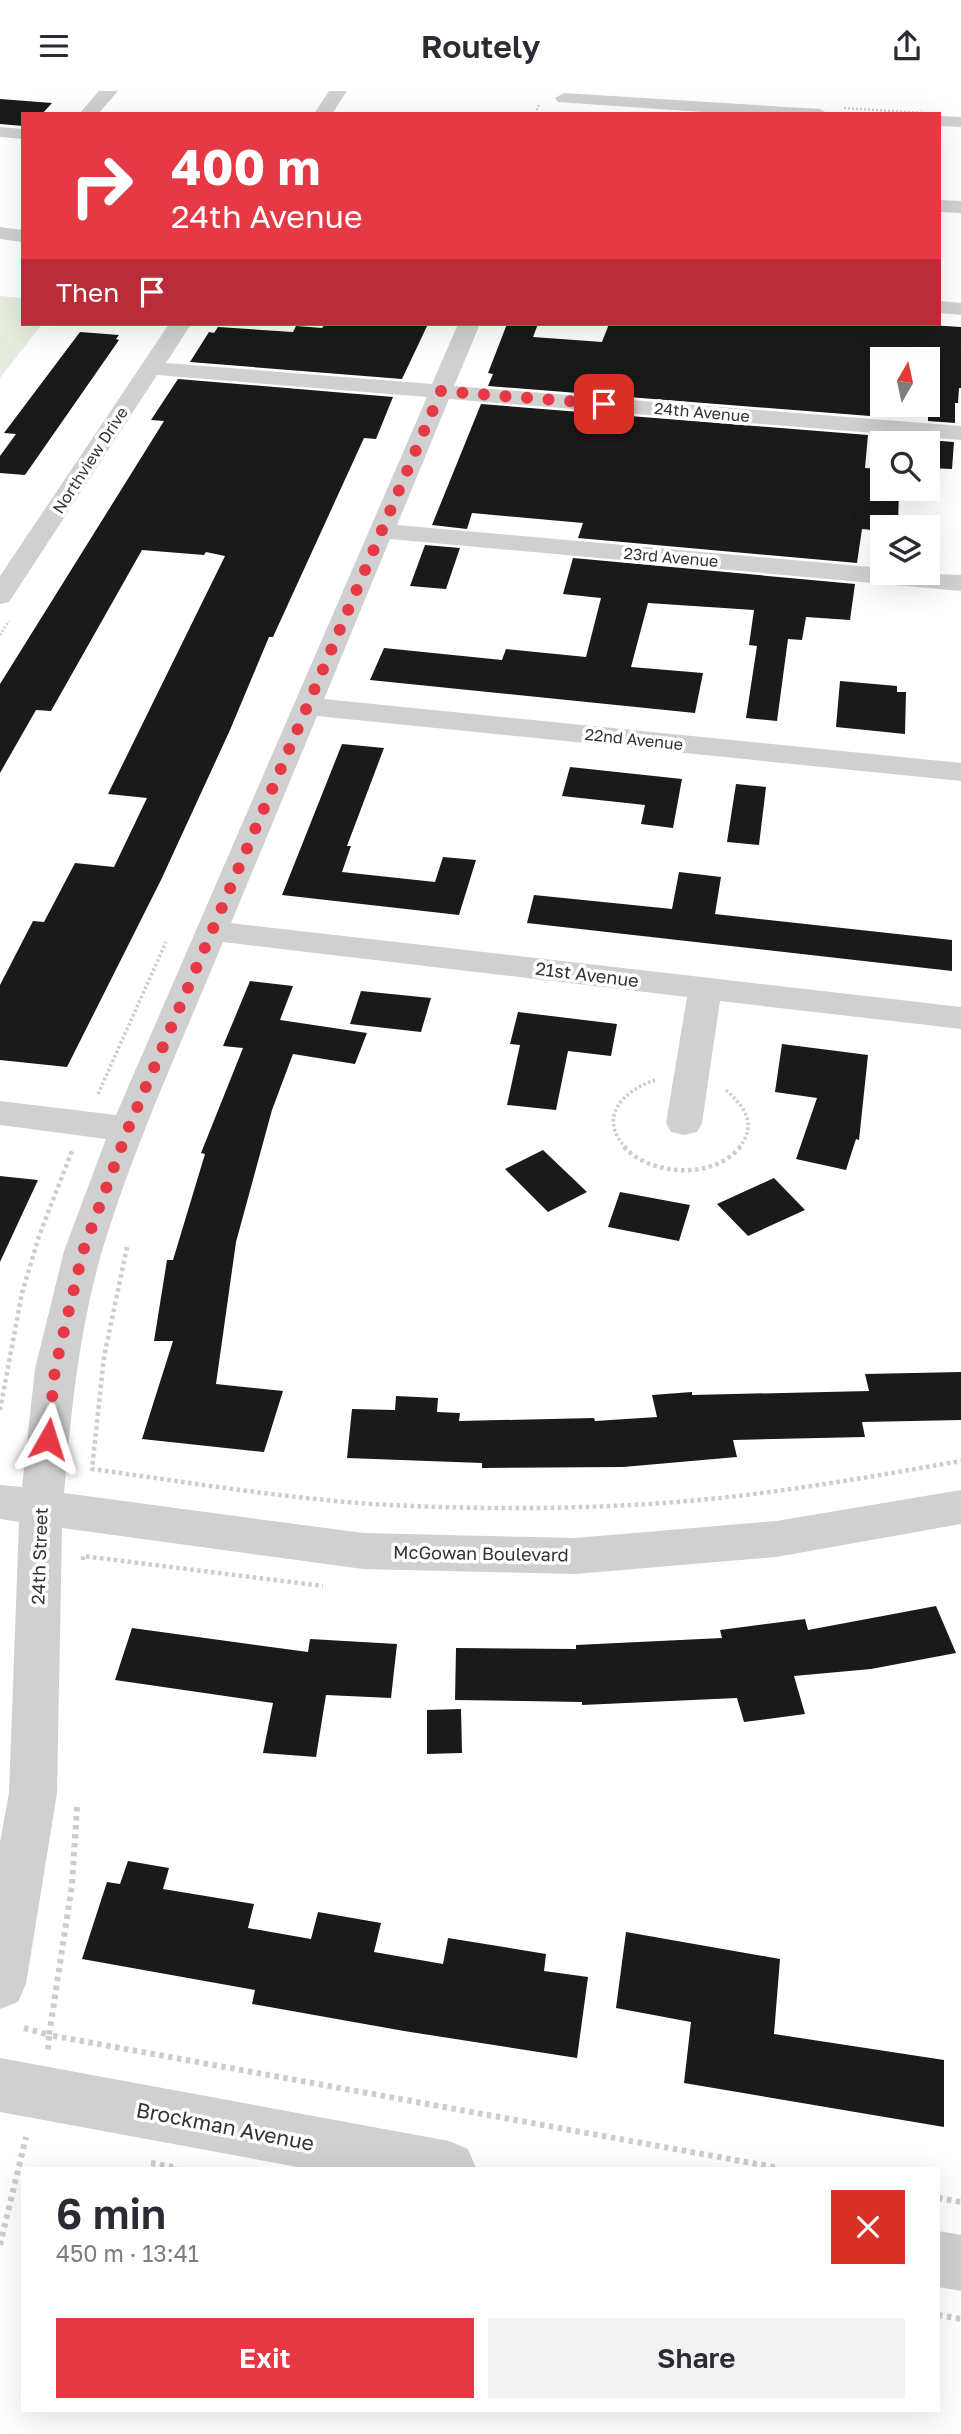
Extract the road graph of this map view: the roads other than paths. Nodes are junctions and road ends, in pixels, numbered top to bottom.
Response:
1 (109, 91) edge
2 (338, 91) edge
3 (562, 101) edge
4 (90, 112) edge
5 (324, 112) edge
6 (780, 112) edge
7 (941, 121) edge
8 (961, 122) edge
9 (0, 132) edge
10 (21, 134) edge
11 (941, 206) edge
12 (961, 207) edge
13 (0, 233) edge
14 (21, 236) edge
15 (941, 307) edge
16 (961, 309) edge
17 (179, 326) edge
18 (468, 326) edge
19 (150, 368) junction
20 (441, 391) junction
21 (961, 433) edge
22 (381, 531) junction
23 (961, 583) edge
24 (0, 596) edge
25 (307, 706) junction
26 (961, 772) edge
27 (213, 932) junction
28 (705, 988) junction
29 (961, 1017) edge
30 (0, 1113) edge
31 (684, 1123) dead end
32 (128, 1129) junction
33 (20, 1505) edge
34 (961, 1507) edge
35 (0, 1984) edge
36 (0, 2085) edge
37 (444, 2167) edge
38 (940, 2259) edge
39 (961, 2263) edge

1 - 4 street
2 - 5 street
3 - 6 street
7 - 8 street
9 - 10 street
11 - 12 street
13 - 14 street
15 - 16 street
17 - 19 street, Northview Drive
18 - 20 street, 24th Street
19 - 20 street, 24th Avenue
19 - 24 street, Northview Drive
20 - 21 street, 24th Avenue
20 - 22 street, 24th Street
22 - 23 street, 23rd Avenue
22 - 25 street, 24th Street
25 - 26 street, 22nd Avenue
25 - 27 street, 24th Street
27 - 28 street, 21st Avenue
27 - 32 street, 24th Street
28 - 29 street, 21st Avenue
28 - 31 street
30 - 32 street
32 - 33 street, 24th Street
33 - 34 street, McGowan Boulevard
33 - 35 street, 24th Street
36 - 37 street, Brockman Avenue
38 - 39 street

